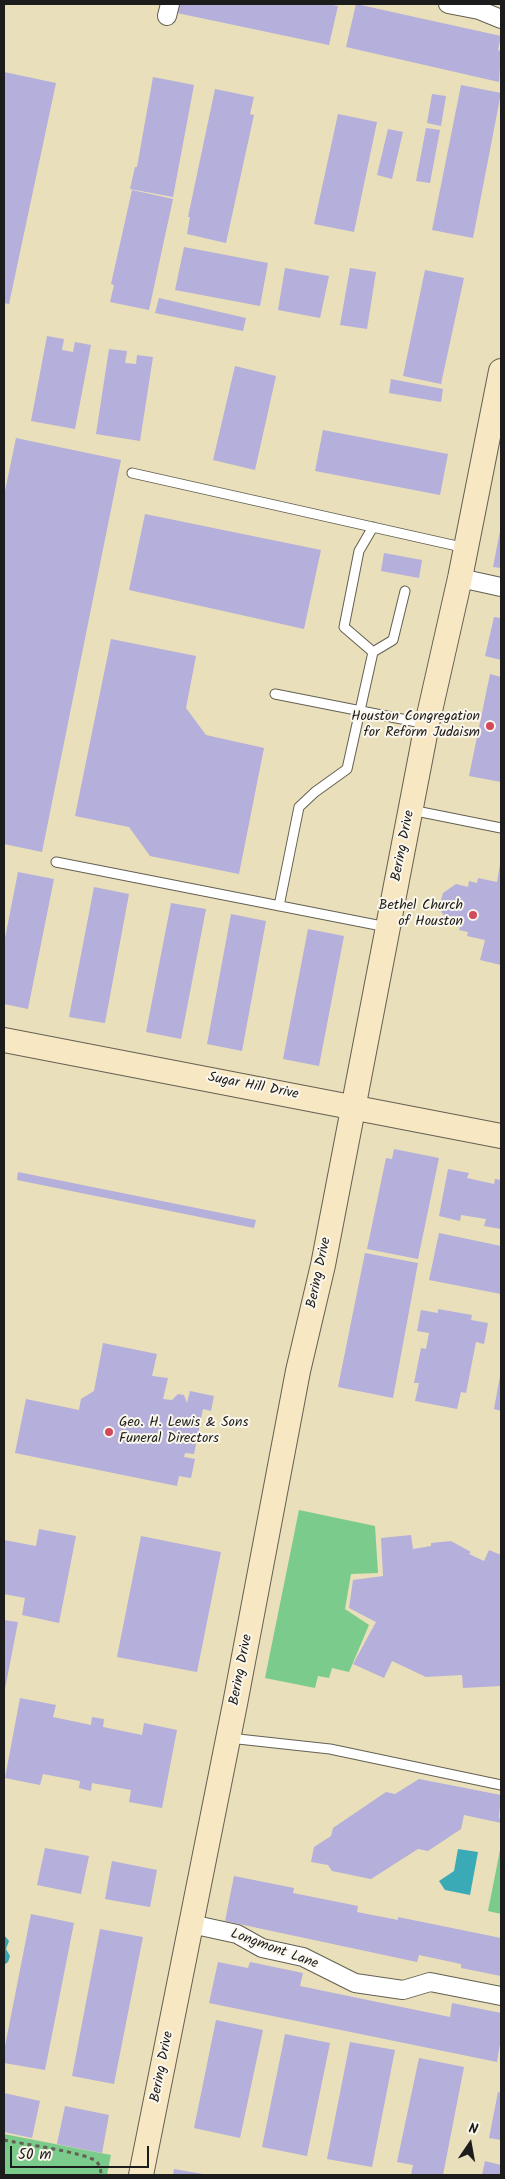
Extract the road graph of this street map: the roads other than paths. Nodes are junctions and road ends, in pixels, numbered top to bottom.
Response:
1 (448, 4) edge
2 (484, 7) edge
3 (501, 18) edge
4 (501, 370) edge
5 (495, 439) edge
6 (132, 473) dead end
7 (373, 527) junction
8 (466, 548) junction
9 (460, 578) junction
10 (501, 587) edge
11 (406, 591) dead end
12 (373, 652) junction
13 (276, 694) dead end
14 (360, 711) junction
15 (427, 724) junction
16 (411, 810) junction
17 (501, 828) edge
18 (56, 862) dead end
19 (279, 906) junction
20 (388, 927) junction
21 (4, 1040) edge
22 (352, 1107) junction
23 (501, 1136) edge
24 (229, 1738) junction
25 (501, 1785) edge
26 (191, 1924) junction
27 (501, 1996) edge
28 (142, 2175) edge

1 - 2 street
2 - 3 street
4 - 5 street, Bering Drive
5 - 8 street, Bering Drive
6 - 7 lane
7 - 8 lane
7 - 12 lane
8 - 9 street, Bering Drive
9 - 10 street
9 - 15 street, Bering Drive
11 - 12 lane
12 - 14 lane
13 - 14 lane
14 - 15 lane
14 - 19 lane
15 - 16 street, Bering Drive
16 - 17 lane
16 - 20 street, Bering Drive
18 - 19 lane
19 - 20 lane
20 - 22 street, Bering Drive
21 - 22 street, Sugar Hill Drive
22 - 23 street, Sugar Hill Drive
22 - 24 street, Bering Drive
24 - 25 lane
24 - 26 street, Bering Drive
26 - 27 street, Longmont Lane
26 - 28 street, Bering Drive

